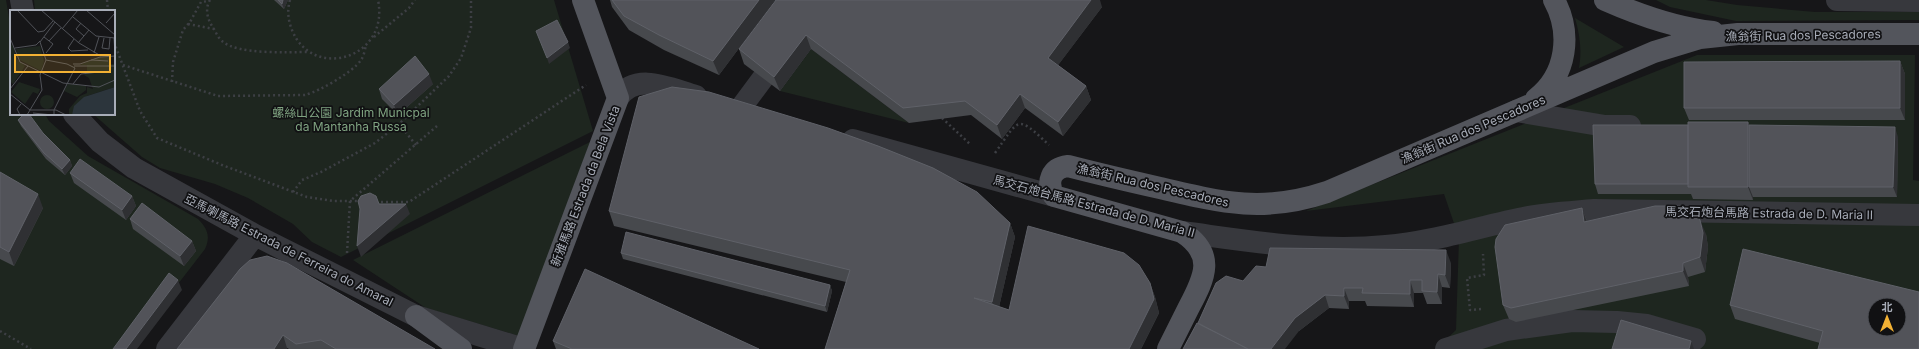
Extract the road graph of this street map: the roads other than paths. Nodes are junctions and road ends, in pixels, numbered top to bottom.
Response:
1 (21, 0) edge
2 (583, 0) edge
3 (1554, 0) edge
4 (1605, 0) edge
5 (1837, 0) edge
6 (1919, 1) edge
7 (23, 10) edge
8 (1738, 34) junction
9 (1919, 34) edge
10 (763, 78) edge
11 (618, 98) junction
12 (740, 109) junction
13 (1519, 109) junction
14 (75, 115) edge
15 (763, 115) edge
16 (1652, 126) edge
17 (832, 134) edge
18 (1054, 196) junction
19 (1919, 215) edge
20 (1182, 232) junction
21 (255, 235) junction
22 (416, 316) junction
23 (1695, 338) dead end
24 (167, 349) edge
25 (461, 349) edge
26 (524, 349) edge
27 (1168, 349) edge
28 (1446, 349) edge

1 - 7 street
2 - 11 main road, 新雅馬路 Estrada da Bela Vista
3 - 13 main road
4 - 8 main road
5 - 6 street
8 - 9 main road, 漁翁街 Rua dos Pescadores
8 - 13 main road, 漁翁街 Rua dos Pescadores
10 - 12 street
11 - 12 street
11 - 26 main road, 新雅馬路 Estrada da Bela Vista
12 - 15 street
13 - 16 street
13 - 18 main road, 漁翁街 Rua dos Pescadores
14 - 21 street, 亞馬喇馬路 Estrada de Ferreira do Amaral
17 - 18 street, 馬交石炮台馬路 Estrada de D. Maria II
18 - 20 main road, 馬交石炮台馬路 Estrada de D. Maria II
19 - 20 street, 馬交石炮台馬路 Estrada de D. Maria II
20 - 27 main road
21 - 22 street, 亞馬喇馬路 Estrada de Ferreira do Amaral
21 - 24 street
22 - 25 main road
22 - 26 street, 亞馬喇馬路 Estrada de Ferreira do Amaral
23 - 28 street

